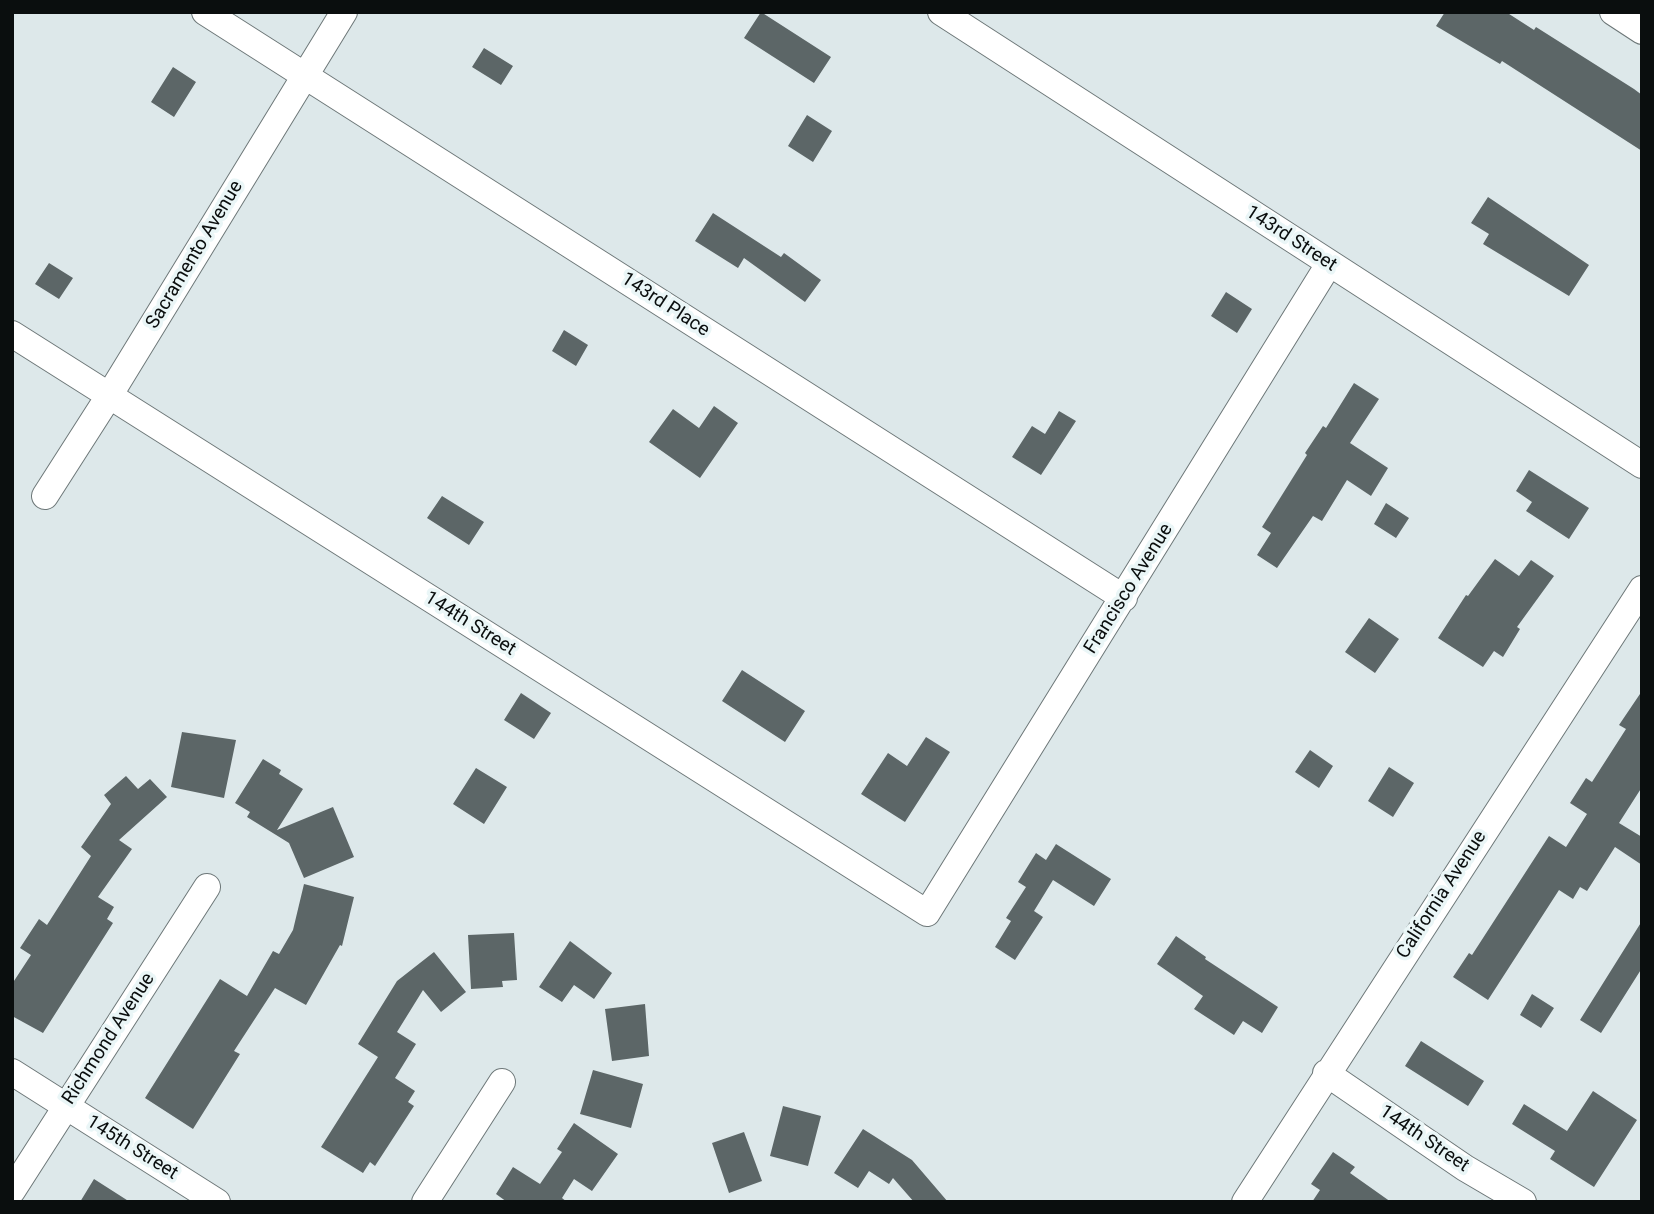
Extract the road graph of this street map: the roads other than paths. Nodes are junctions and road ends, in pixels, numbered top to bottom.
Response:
1 (205, 12) edge
2 (344, 12) edge
3 (941, 12) edge
4 (1613, 12) edge
5 (1642, 31) edge
6 (305, 75) junction
7 (1329, 264) junction
8 (12, 334) edge
9 (109, 396) junction
10 (1642, 465) edge
11 (45, 496) dead end
12 (1642, 589) edge
13 (1124, 598) junction
14 (207, 887) dead end
15 (927, 913) joint
16 (12, 1072) edge
17 (1326, 1073) junction
18 (502, 1082) dead end
19 (66, 1106) junction
20 (12, 1191) edge
21 (217, 1202) edge
22 (425, 1202) edge
23 (1245, 1202) edge
24 (1523, 1202) edge

1 - 6 street, 143rd Place
2 - 6 street, Sacramento Avenue
3 - 7 street, 143rd Street
4 - 5 street
6 - 9 street, Sacramento Avenue
6 - 13 street, 143rd Place
7 - 10 street, 143rd Street
7 - 13 street, Francisco Avenue
8 - 9 street, 144th Street
9 - 11 street, Sacramento Avenue
9 - 15 street, 144th Street
12 - 17 street, California Avenue
13 - 15 street, Francisco Avenue
14 - 19 street, Richmond Avenue
16 - 19 street, 145th Street
17 - 23 street, California Avenue
17 - 24 street, 144th Street
18 - 22 street
19 - 20 street, Richmond Avenue
19 - 21 street, 145th Street

